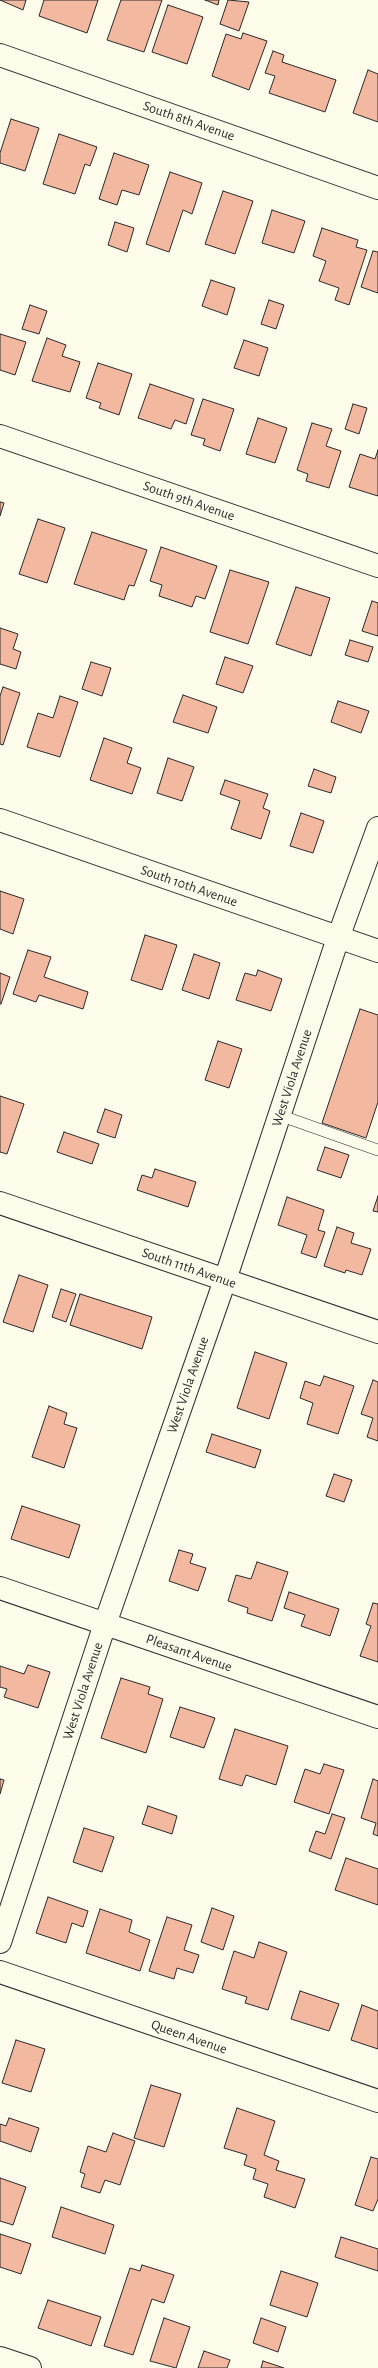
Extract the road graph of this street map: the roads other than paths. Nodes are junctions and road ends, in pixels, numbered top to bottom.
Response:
1 (0, 55) edge
2 (378, 188) edge
3 (0, 436) edge
4 (378, 566) edge
5 (0, 820) edge
6 (378, 828) edge
7 (338, 938) junction
8 (378, 951) edge
9 (279, 1115) junction
10 (378, 1150) edge
11 (0, 1203) edge
12 (225, 1280) junction
13 (378, 1332) edge
14 (0, 1588) edge
15 (105, 1624) junction
16 (378, 1717) edge
17 (0, 1942) edge
18 (0, 1972) edge
19 (378, 2101) edge
20 (0, 2358) edge
21 (30, 2368) edge

1 - 2 street, South 8th Avenue
3 - 4 street, South 9th Avenue
5 - 7 street, South 10th Avenue
6 - 7 street, West Viola Avenue
7 - 8 street, South 10th Avenue
7 - 9 street, West Viola Avenue
9 - 10 lane
9 - 12 street, West Viola Avenue
11 - 12 street, South 11th Avenue
12 - 13 street, South 11th Avenue
12 - 15 street, West Viola Avenue
14 - 15 street, Pleasant Avenue
15 - 16 street, Pleasant Avenue
15 - 17 street, West Viola Avenue
18 - 19 street, Queen Avenue
20 - 21 street

